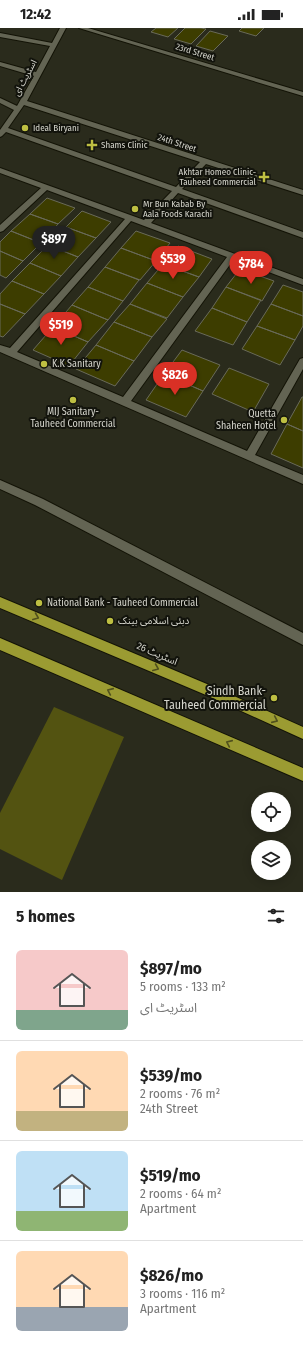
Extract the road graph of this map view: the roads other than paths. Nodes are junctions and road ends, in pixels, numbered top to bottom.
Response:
1 (63, 28) edge
2 (82, 28) edge
3 (0, 36) edge
4 (54, 45) junction
5 (0, 64) edge
6 (38, 75) junction
7 (303, 94) edge
8 (0, 100) edge
9 (23, 102) junction
10 (18, 109) junction
11 (2, 132) edge
12 (205, 161) junction
13 (0, 170) edge
14 (46, 187) junction
15 (177, 191) junction
16 (303, 193) edge
17 (130, 218) junction
18 (145, 224) junction
19 (0, 229) edge
20 (303, 236) edge
21 (232, 256) junction
22 (303, 282) edge
23 (0, 348) edge
24 (11, 353) junction
25 (303, 361) edge
26 (124, 403) junction
27 (249, 457) junction
28 (303, 480) edge
29 (0, 484) edge
30 (0, 602) edge
31 (303, 639) edge
32 (0, 644) edge
33 (303, 733) edge
34 (303, 776) edge

1 - 4 street, اسٹریٹ ای
2 - 7 street, 23rd Street
3 - 4 street
4 - 6 street, اسٹریٹ ای
5 - 6 street
6 - 9 street, اسٹریٹ ای
8 - 10 street
9 - 10 street, اسٹریٹ ای
9 - 12 street, 24th Street
10 - 11 street, اسٹریٹ ای
11 - 15 street
12 - 15 street
12 - 16 street, 24th Street
13 - 14 street
14 - 17 street
14 - 19 street
15 - 18 street
15 - 20 street
17 - 18 street
17 - 24 street
18 - 21 street
21 - 22 street
21 - 26 street
23 - 24 street
24 - 26 street
25 - 27 street
26 - 27 street
27 - 28 street
29 - 31 street
30 -> 33 main road, اسٹریٹ 26
34 -> 32 main road

